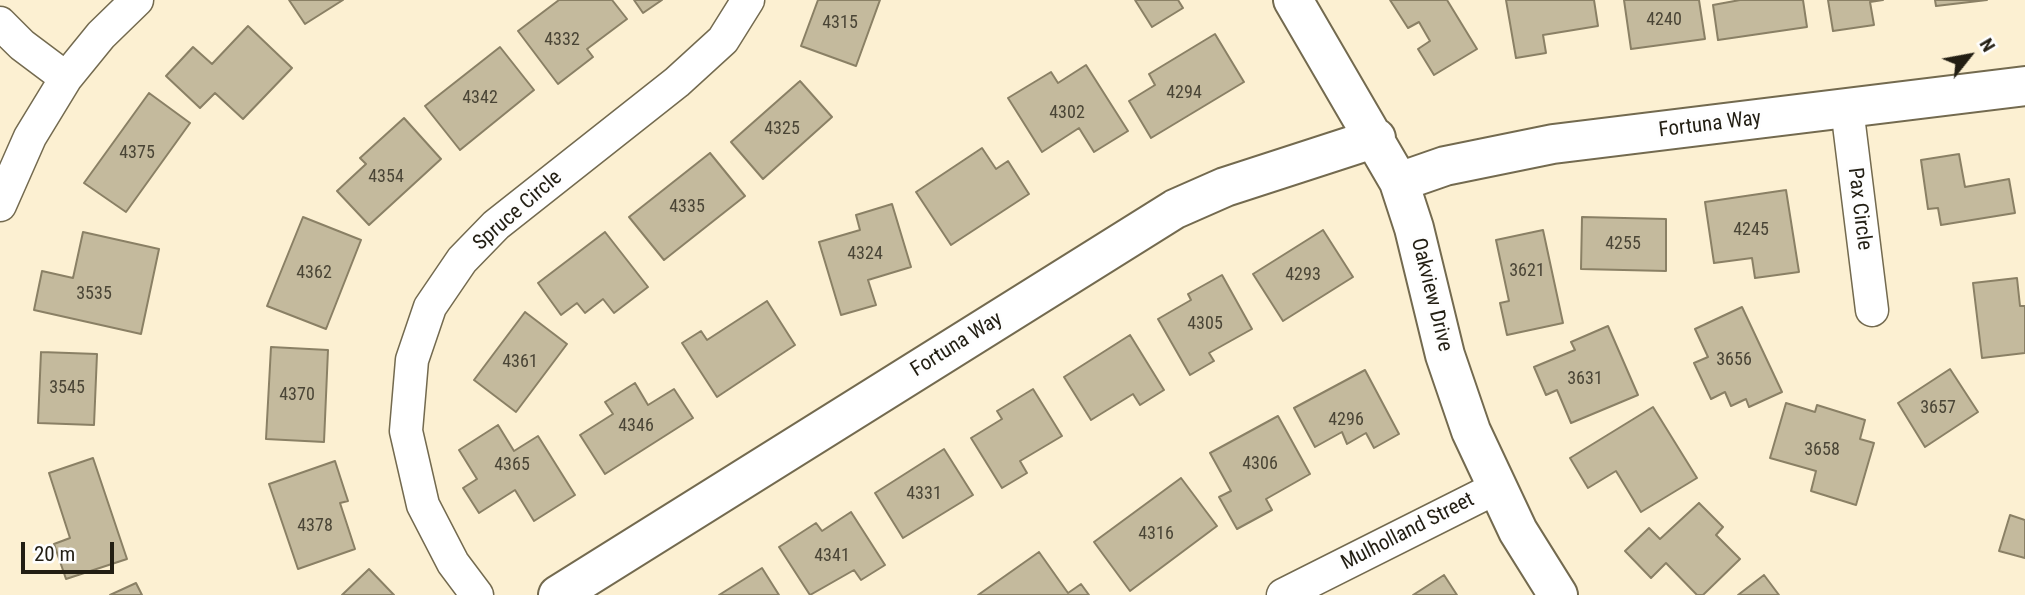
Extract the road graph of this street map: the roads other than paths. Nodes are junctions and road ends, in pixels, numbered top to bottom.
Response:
1 (137, 0) edge
2 (748, 0) edge
3 (1293, 0) edge
4 (0, 23) edge
5 (66, 78) junction
6 (2025, 86) edge
7 (1847, 108) junction
8 (1377, 138) junction
9 (1399, 181) junction
10 (0, 205) edge
11 (1872, 310) dead end
12 (1496, 488) junction
13 (477, 595) edge
14 (558, 595) edge
15 (1283, 595) edge
16 (1558, 595) edge

1 - 5 street
2 - 13 street, Spruce Circle
3 - 8 street, Oakview Drive
4 - 5 street
5 - 10 street
6 - 7 street, Fortuna Way
7 - 9 street, Fortuna Way
7 - 11 street, Pax Circle
8 - 9 street, Oakview Drive
8 - 14 street, Fortuna Way
9 - 12 street, Oakview Drive
12 - 15 street, Mulholland Street
12 - 16 street, Oakview Drive

